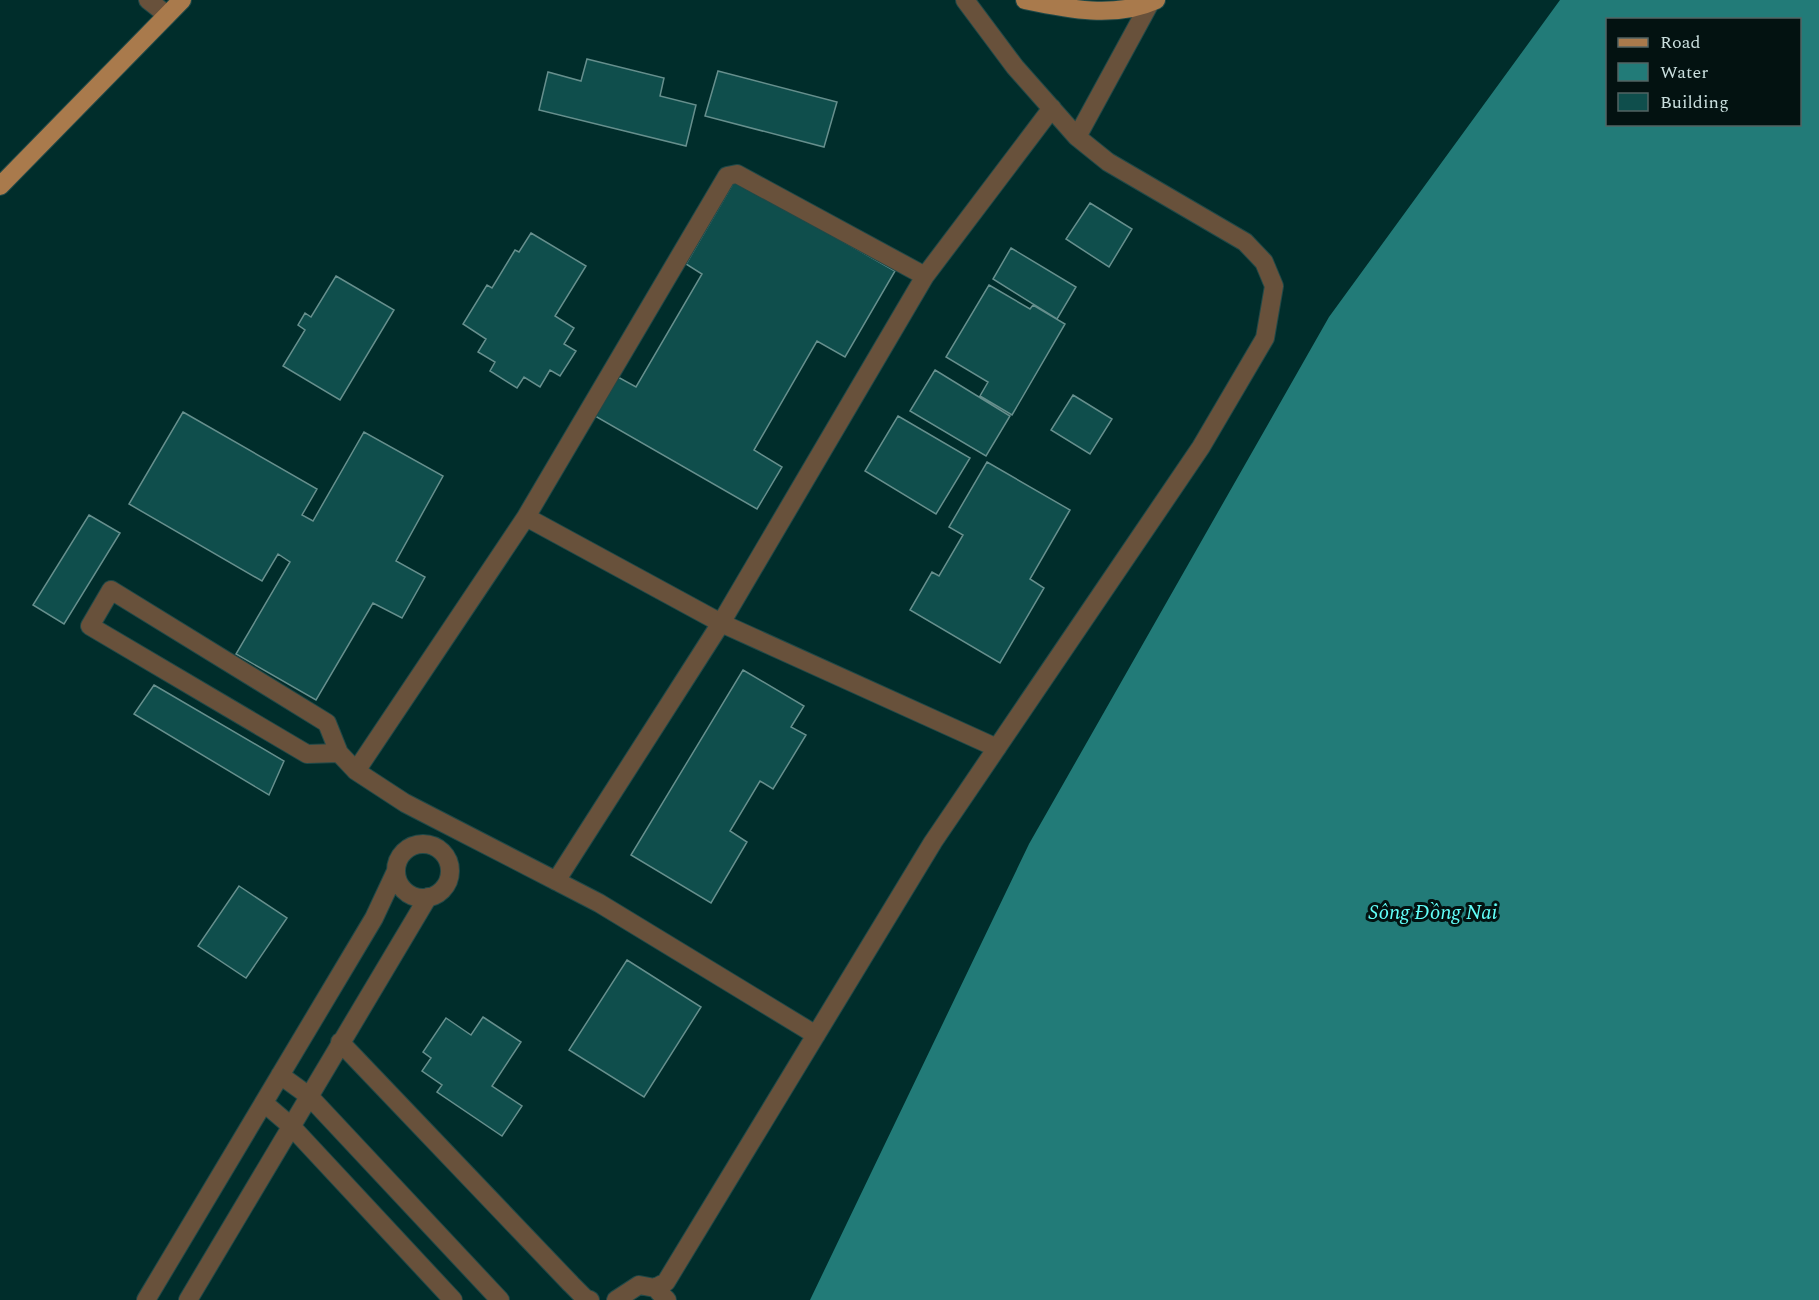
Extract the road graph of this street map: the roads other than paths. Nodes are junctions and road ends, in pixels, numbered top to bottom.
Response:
1 (148, 0) edge
2 (182, 0) edge
3 (965, 0) edge
4 (1025, 0) edge
5 (1153, 1) edge
6 (167, 15) junction
7 (1052, 108) junction
8 (1077, 137) junction
9 (0, 186) edge
10 (925, 276) junction
11 (526, 517) junction
12 (721, 623) junction
13 (996, 748) junction
14 (339, 753) junction
15 (356, 771) junction
16 (443, 823) junction
17 (434, 846) junction
18 (396, 871) junction
19 (556, 881) junction
20 (428, 897) junction
21 (816, 1035) junction
22 (340, 1042) junction
23 (280, 1075) junction
24 (309, 1096) junction
25 (264, 1103) junction
26 (291, 1126) junction
27 (661, 1294) edge
28 (146, 1300) edge
29 (188, 1300) edge
30 (453, 1300) edge
31 (500, 1300) edge
32 (590, 1300) edge
33 (616, 1300) edge

1 - 6 street
2 - 6 main road
3 - 7 street
4 - 5 main road
5 - 8 street
6 - 9 main road
7 - 8 street
7 - 10 street
8 - 13 street
10 - 11 street
10 - 12 street
11 - 12 street
11 - 15 street
12 - 13 street
12 - 19 street
13 - 21 street
14 - 14 street
14 - 15 street
15 - 16 street
16 - 17 street
16 - 19 street
17 - 18 street
17 - 20 street
18 - 20 street
18 - 23 street
19 - 21 street
20 - 22 street
21 - 27 street
22 - 24 street
22 - 32 street
23 - 24 street
23 - 25 street
24 - 26 street
24 - 31 street
25 - 26 street
25 - 28 street
26 - 29 street
26 - 30 street
27 - 33 street

